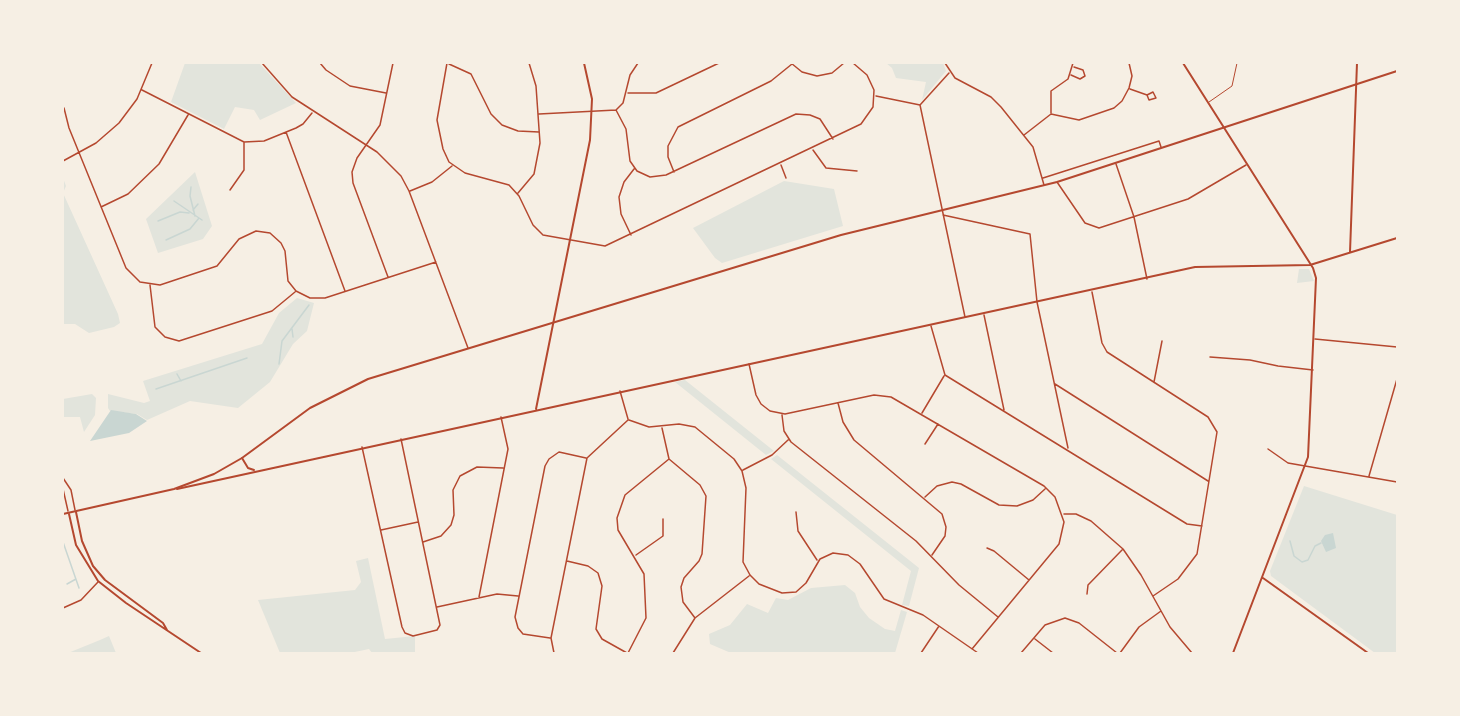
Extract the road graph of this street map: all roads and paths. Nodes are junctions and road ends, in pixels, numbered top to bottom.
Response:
1 (152, 63) edge
2 (262, 63) edge
3 (320, 63) edge
4 (393, 63) edge
5 (447, 63) edge
6 (528, 63) edge
7 (584, 63) edge
8 (637, 63) edge
9 (719, 63) edge
10 (844, 63) edge
11 (853, 63) edge
12 (945, 63) edge
13 (1129, 63) edge
14 (1184, 63) edge
15 (1237, 63) edge
16 (1357, 63) edge
17 (791, 64) edge
18 (1073, 65) edge
19 (1397, 70) edge
20 (949, 72) junction
21 (1070, 75) junction
22 (1356, 84) junction
23 (1129, 88) junction
24 (142, 90) junction
25 (387, 93) junction
26 (626, 93) junction
27 (1147, 95) dead end
28 (874, 96) junction
29 (1208, 102) junction
30 (920, 105) junction
31 (64, 108) edge
32 (616, 110) junction
33 (312, 112) junction
34 (592, 112) junction
35 (189, 114) junction
36 (539, 114) junction
37 (1051, 114) junction
38 (1224, 128) junction
39 (286, 132) junction
40 (540, 132) junction
41 (1024, 135) junction
42 (833, 139) junction
43 (244, 142) junction
44 (367, 146) junction
45 (1161, 148) junction
46 (812, 149) junction
47 (79, 153) junction
48 (63, 160) edge
49 (1116, 164) junction
50 (452, 165) junction
51 (780, 165) junction
52 (1247, 165) junction
53 (635, 168) junction
54 (857, 171) dead end
55 (674, 172) junction
56 (786, 178) dead end
57 (1042, 178) junction
58 (1057, 183) junction
59 (1045, 186) junction
60 (230, 190) dead end
61 (409, 191) junction
62 (518, 194) junction
63 (101, 207) junction
64 (942, 210) junction
65 (943, 215) junction
66 (1134, 217) junction
67 (631, 235) junction
68 (1397, 238) edge
69 (570, 241) junction
70 (1350, 252) junction
71 (436, 262) junction
72 (1310, 266) junction
73 (388, 278) junction
74 (1147, 279) junction
75 (150, 285) junction
76 (296, 291) junction
77 (345, 291) junction
78 (1092, 291) junction
79 (1037, 302) junction
80 (984, 314) junction
81 (965, 318) junction
82 (555, 322) junction
83 (930, 325) junction
84 (1314, 339) junction
85 (1162, 341) dead end
86 (1397, 347) edge
87 (468, 349) junction
88 (1210, 357) dead end
89 (749, 363) junction
90 (1313, 370) junction
91 (945, 375) junction
92 (1396, 379) edge
93 (1054, 383) junction
94 (1154, 383) junction
95 (620, 391) junction
96 (838, 402) junction
97 (536, 409) junction
98 (1004, 411) junction
99 (782, 414) junction
100 (922, 414) junction
101 (501, 417) junction
102 (629, 420) junction
103 (938, 423) junction
104 (662, 427) junction
105 (400, 439) junction
106 (789, 439) junction
107 (926, 444) dead end
108 (362, 447) junction
109 (1068, 449) junction
110 (1268, 449) dead end
111 (242, 458) junction
112 (587, 458) junction
113 (669, 459) junction
114 (1306, 466) junction
115 (504, 468) junction
116 (256, 470) junction
117 (742, 471) junction
118 (1369, 477) junction
119 (63, 478) edge
120 (1210, 482) junction
121 (1397, 482) edge
122 (1046, 488) junction
123 (63, 489) edge
124 (174, 489) junction
125 (925, 498) junction
126 (76, 511) junction
127 (68, 512) junction
128 (796, 512) dead end
129 (63, 513) edge
130 (1063, 514) junction
131 (663, 519) dead end
132 (418, 522) junction
133 (1202, 526) junction
134 (381, 531) junction
135 (423, 542) junction
136 (987, 549) dead end
137 (1123, 549) junction
138 (635, 556) junction
139 (932, 556) junction
140 (566, 561) junction
141 (818, 561) junction
142 (100, 575) junction
143 (750, 575) junction
144 (1263, 578) junction
145 (105, 580) junction
146 (1030, 580) junction
147 (98, 581) junction
148 (1087, 594) dead end
149 (519, 596) junction
150 (1153, 596) junction
151 (479, 597) junction
152 (436, 607) junction
153 (63, 608) edge
154 (1161, 611) junction
155 (999, 617) junction
156 (695, 618) junction
157 (939, 626) junction
158 (167, 630) junction
159 (551, 638) junction
160 (1034, 638) junction
161 (972, 649) junction
162 (201, 653) edge
163 (554, 653) edge
164 (628, 653) edge
165 (673, 653) edge
166 (921, 653) edge
167 (978, 653) edge
168 (1021, 653) edge
169 (1053, 653) edge
170 (1118, 653) edge
171 (1192, 653) edge
172 (1233, 653) edge
173 (1368, 653) edge

1 - 24 street
2 - 33 street
3 - 25 street
4 - 25 street
5 - 40 street
5 - 50 street
6 - 36 street
7 - 34 street
8 - 26 street
9 - 26 street
10 - 17 street
11 - 28 street
12 - 20 street
13 - 23 street
14 - 29 street
15 - 29 lane
16 - 22 street
17 - 55 street
18 - 21 street
18 - 21 street
19 - 22 street
20 - 30 street
20 - 41 street
21 - 37 street
22 - 38 street
22 - 70 street
23 - 27 street
23 - 37 street
24 - 35 street
24 - 47 street
25 - 44 street
26 - 32 street
28 - 30 street
28 - 42 street
29 - 38 street
30 - 64 street
31 - 47 street
32 - 34 street
32 - 53 street
33 - 39 street
33 - 44 street
34 - 36 street
34 - 69 street
35 - 43 street
35 - 63 street
36 - 40 street
37 - 41 street
38 - 45 street
38 - 52 street
39 - 43 street
39 - 77 street
40 - 62 street
41 - 57 street
42 - 46 street
42 - 55 street
43 - 60 street
44 - 61 street
44 - 73 street
45 - 49 street
45 - 57 street
46 - 51 street
46 - 54 street
47 - 48 street
47 - 63 street
49 - 58 street
49 - 66 street
50 - 61 street
50 - 62 street
51 - 56 street
51 - 67 street
52 - 66 street
52 - 72 street
53 - 55 street
53 - 67 street
57 - 59 street
58 - 59 street
58 - 66 street
59 - 64 street
61 - 71 street
62 - 69 street
63 - 75 street
64 - 65 street
64 - 82 street
65 - 79 street
65 - 81 street
66 - 74 street
67 - 69 street
68 - 70 street
69 - 82 street
70 - 72 street
71 - 73 street
71 - 87 street
72 - 74 street
72 - 84 street
73 - 77 street
74 - 78 street
75 - 76 street
75 - 76 street
76 - 77 street
78 - 79 street
78 - 94 street
79 - 80 street
79 - 93 street
80 - 81 street
80 - 98 street
81 - 83 street
82 - 87 street
82 - 97 street
83 - 89 street
83 - 91 street
84 - 86 street
84 - 90 street
85 - 94 street
87 - 111 street
88 - 90 street
89 - 95 street
89 - 99 street
90 - 114 street
91 - 98 street
91 - 100 street
92 - 118 street
93 - 109 street
93 - 120 street
94 - 120 street
95 - 97 street
95 - 102 street
96 - 99 street
96 - 100 street
96 - 125 street
97 - 101 street
98 - 109 street
99 - 106 street
100 - 103 street
101 - 105 street
101 - 115 street
102 - 104 street
102 - 112 street
103 - 107 street
103 - 122 street
104 - 113 street
104 - 117 street
105 - 108 street
105 - 132 street
106 - 117 street
106 - 139 street
108 - 116 street
108 - 134 street
109 - 133 street
110 - 114 street
111 - 116 street
111 - 124 street
112 - 140 street
112 - 149 street
113 - 138 street
113 - 156 street
114 - 118 street
114 - 144 street
115 - 135 street
115 - 151 street
116 - 124 street
117 - 143 street
118 - 121 street
119 - 126 street
120 - 133 street
122 - 125 street
122 - 130 street
123 - 127 street
124 - 126 street
125 - 139 street
126 - 127 street
126 - 142 street
127 - 129 street
127 - 147 street
128 - 141 street
130 - 137 street
130 - 146 street
131 - 138 street
132 - 134 street
132 - 135 street
133 - 150 street
134 - 152 street
135 - 152 street
136 - 146 street
137 - 148 street
137 - 150 street
138 - 164 street
139 - 155 street
140 - 159 street
140 - 164 street
141 - 143 street
141 - 157 street
142 - 145 street
142 - 147 street
143 - 156 street
144 - 172 street
144 - 173 street
145 - 147 street
145 - 158 street
146 - 155 street
147 - 153 street
147 - 158 street
149 - 151 street
149 - 159 street
150 - 154 street
151 - 152 street
154 - 170 street
154 - 171 street
155 - 161 street
156 - 165 street
157 - 161 street
157 - 166 street
158 - 162 street
159 - 163 street
160 - 168 street
160 - 169 street
160 - 170 street
161 - 167 street

